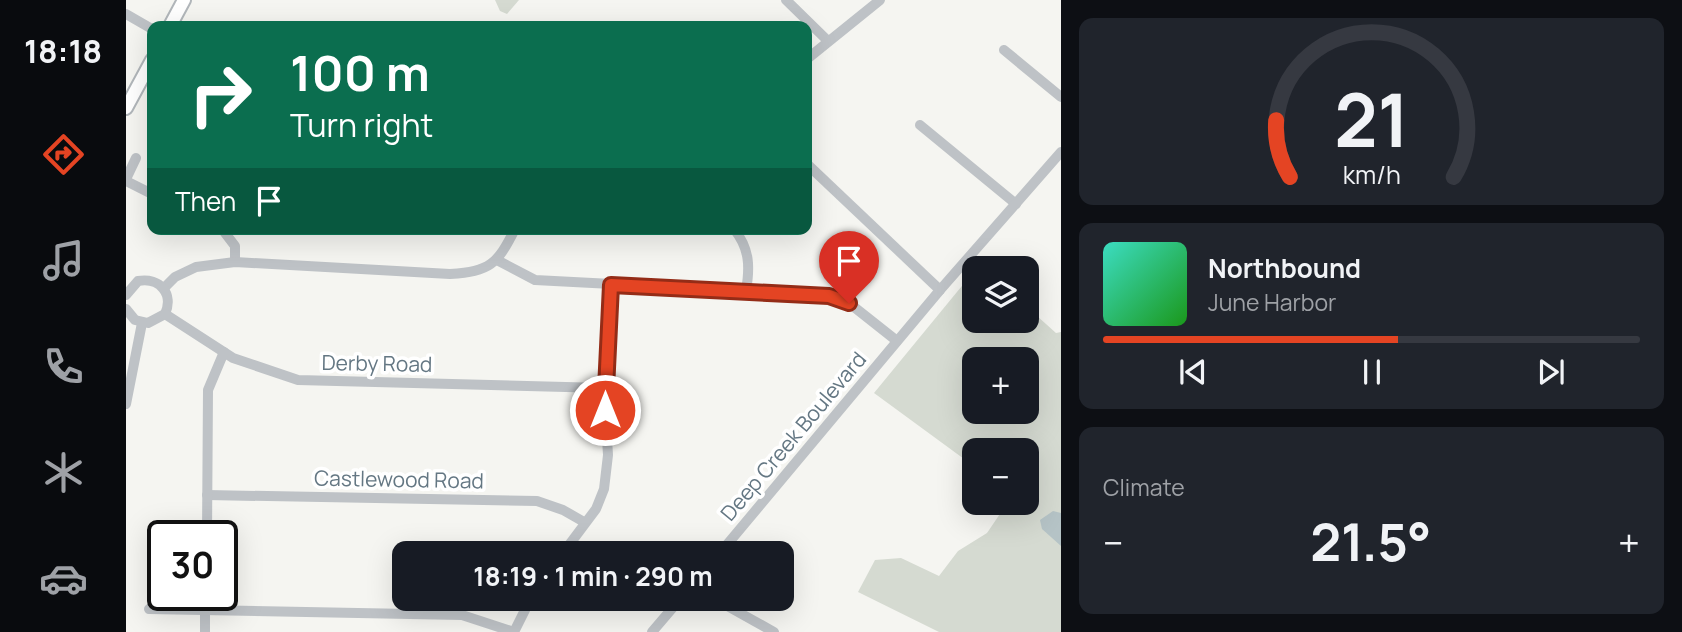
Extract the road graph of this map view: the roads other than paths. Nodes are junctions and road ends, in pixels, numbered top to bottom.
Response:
1 (184, 0) edge
2 (786, 0) edge
3 (880, 0) edge
4 (126, 14) edge
5 (173, 21) edge
6 (808, 21) edge
7 (812, 25) edge
8 (147, 26) edge
9 (828, 41) junction
10 (1004, 50) dead end
11 (812, 55) edge
12 (147, 69) edge
13 (1061, 97) edge
14 (126, 107) edge
15 (920, 125) dead end
16 (1061, 152) edge
17 (136, 158) dead end
18 (812, 169) edge
19 (126, 180) edge
20 (147, 191) edge
21 (1016, 204) junction
22 (227, 235) edge
23 (512, 235) edge
24 (738, 235) edge
25 (497, 260) junction
26 (234, 262) junction
27 (611, 285) junction
28 (164, 288) junction
29 (940, 290) junction
30 (746, 291) junction
31 (127, 292) edge
32 (126, 309) edge
33 (164, 314) junction
34 (142, 323) junction
35 (897, 341) junction
36 (224, 352) junction
37 (128, 384) edge
38 (604, 388) junction
39 (126, 404) edge
40 (207, 495) junction
41 (206, 520) edge
42 (584, 522) junction
43 (571, 541) edge
44 (730, 541) edge
45 (205, 611) edge
46 (238, 611) edge
47 (524, 611) edge
48 (670, 611) edge
49 (736, 611) edge
50 (205, 632) edge
51 (514, 632) edge
52 (652, 632) edge
53 (774, 632) edge

1 - 5 main road
2 - 6 street
3 - 9 street
4 - 8 street
7 - 9 street
9 - 11 street
10 - 13 street
12 - 14 main road
15 - 21 street
16 - 21 street, Deep Creek Boulevard
17 - 19 street
18 - 29 street
19 - 20 street
21 - 29 street, Deep Creek Boulevard
22 - 26 street
23 - 25 street
24 - 30 street
25 - 26 street
25 - 27 street
26 - 28 street
27 - 30 street
27 - 38 street
28 - 31 street
28 - 33 street
29 - 35 street, Deep Creek Boulevard
30 - 35 street
32 - 34 street
33 - 34 street
33 - 36 street, Derby Road
34 - 37 street
35 - 44 street, Deep Creek Boulevard
36 - 38 street, Derby Road
36 - 40 street
37 - 39 street
38 - 42 street
40 - 41 street
40 - 42 street, Castlewood Road
42 - 43 street
45 - 50 street
46 - 51 street
47 - 51 street
48 - 52 street
49 - 53 street

